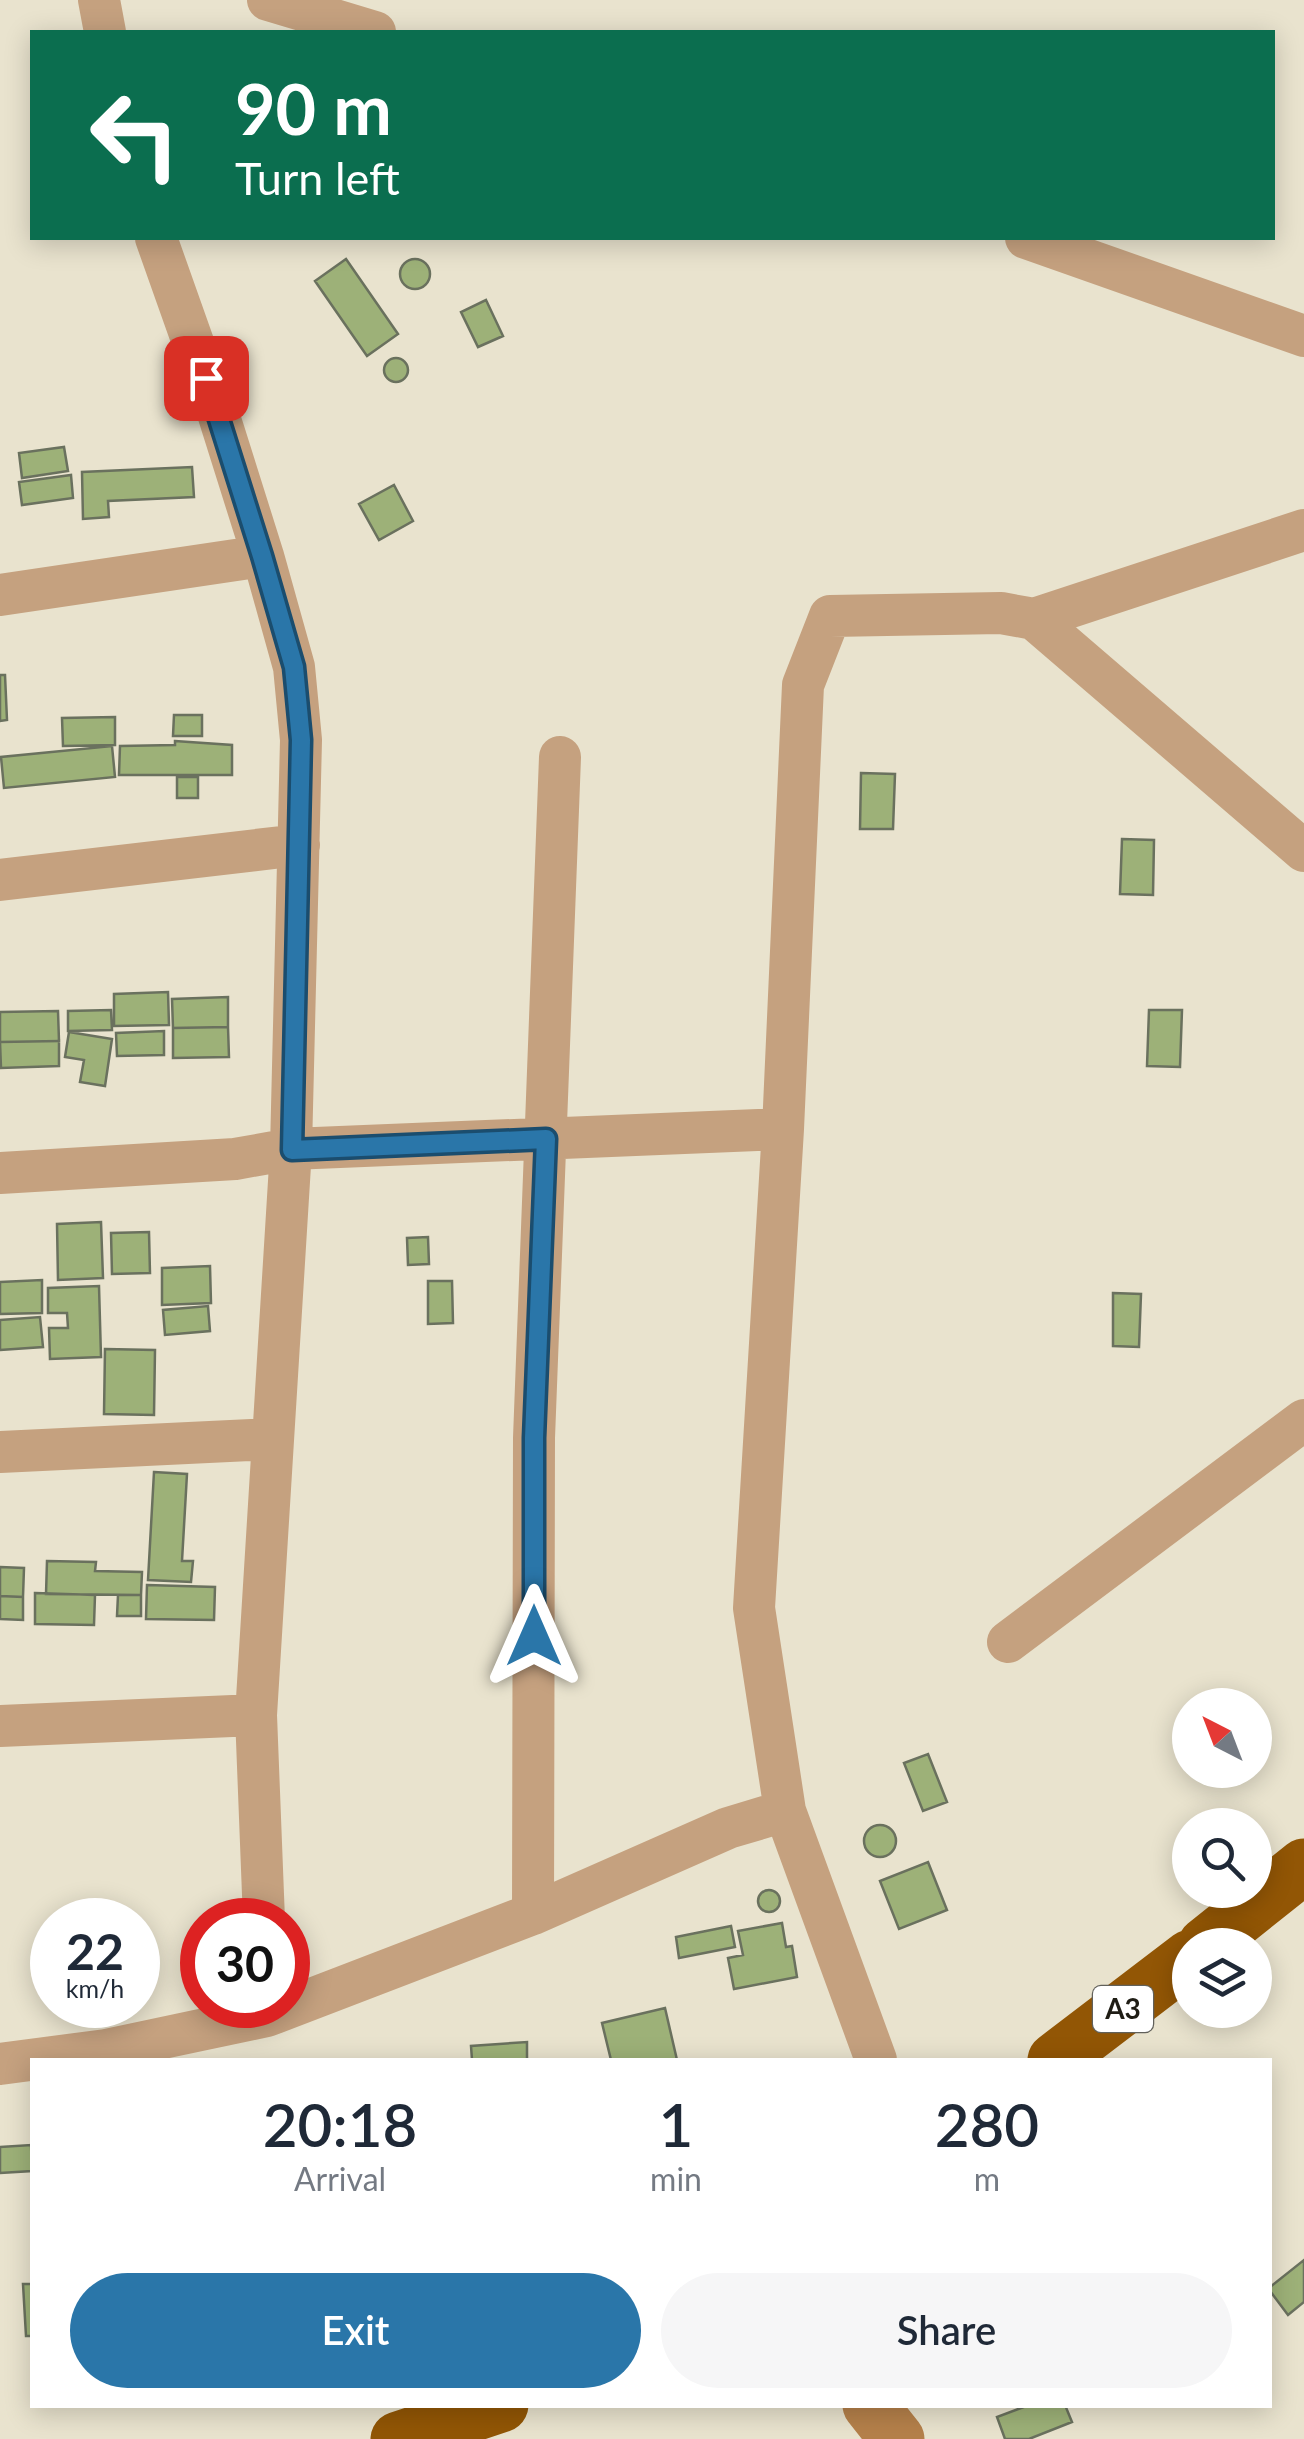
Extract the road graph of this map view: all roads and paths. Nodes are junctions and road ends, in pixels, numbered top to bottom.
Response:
1 (100, 0) edge
2 (268, 0) edge
3 (105, 30) edge
4 (369, 30) edge
5 (157, 240) edge
6 (1032, 240) edge
7 (1304, 336) edge
8 (1304, 530) edge
9 (262, 556) junction
10 (0, 595) edge
11 (1034, 619) junction
12 (560, 757) dead end
13 (299, 845) junction
14 (1304, 851) edge
15 (0, 880) edge
16 (783, 1129) junction
17 (546, 1139) junction
18 (292, 1150) junction
19 (0, 1172) edge
20 (1304, 1420) edge
21 (271, 1439) junction
22 (0, 1452) edge
23 (1008, 1642) dead end
24 (256, 1715) junction
25 (0, 1726) edge
26 (785, 1812) junction
27 (1304, 1866) edge
28 (263, 1898) edge
29 (533, 1914) junction
30 (1226, 1928) edge
31 (1172, 1971) edge
32 (310, 1994) edge
33 (195, 2028) edge
34 (45, 2058) edge
35 (875, 2058) edge
36 (1058, 2058) edge
37 (30, 2060) edge
38 (0, 2064) edge
39 (493, 2408) edge
40 (872, 2408) edge
41 (398, 2439) edge
42 (898, 2439) edge

1 - 3 street
2 - 4 street
5 - 9 street
6 - 7 street
8 - 11 street
9 - 10 street
9 - 13 street
11 - 14 street
11 - 16 street
12 - 17 street
13 - 15 street
13 - 18 street
16 - 17 street
16 - 26 street
17 - 18 street
17 - 29 street
18 - 19 street
18 - 21 street
20 - 23 street
21 - 22 street
21 - 24 street
24 - 25 street
24 - 28 street
26 - 29 street
26 - 35 street
27 - 30 highway
29 - 32 street
31 - 36 highway, A3
33 - 34 street
37 - 38 street
39 - 41 highway
40 - 42 street

